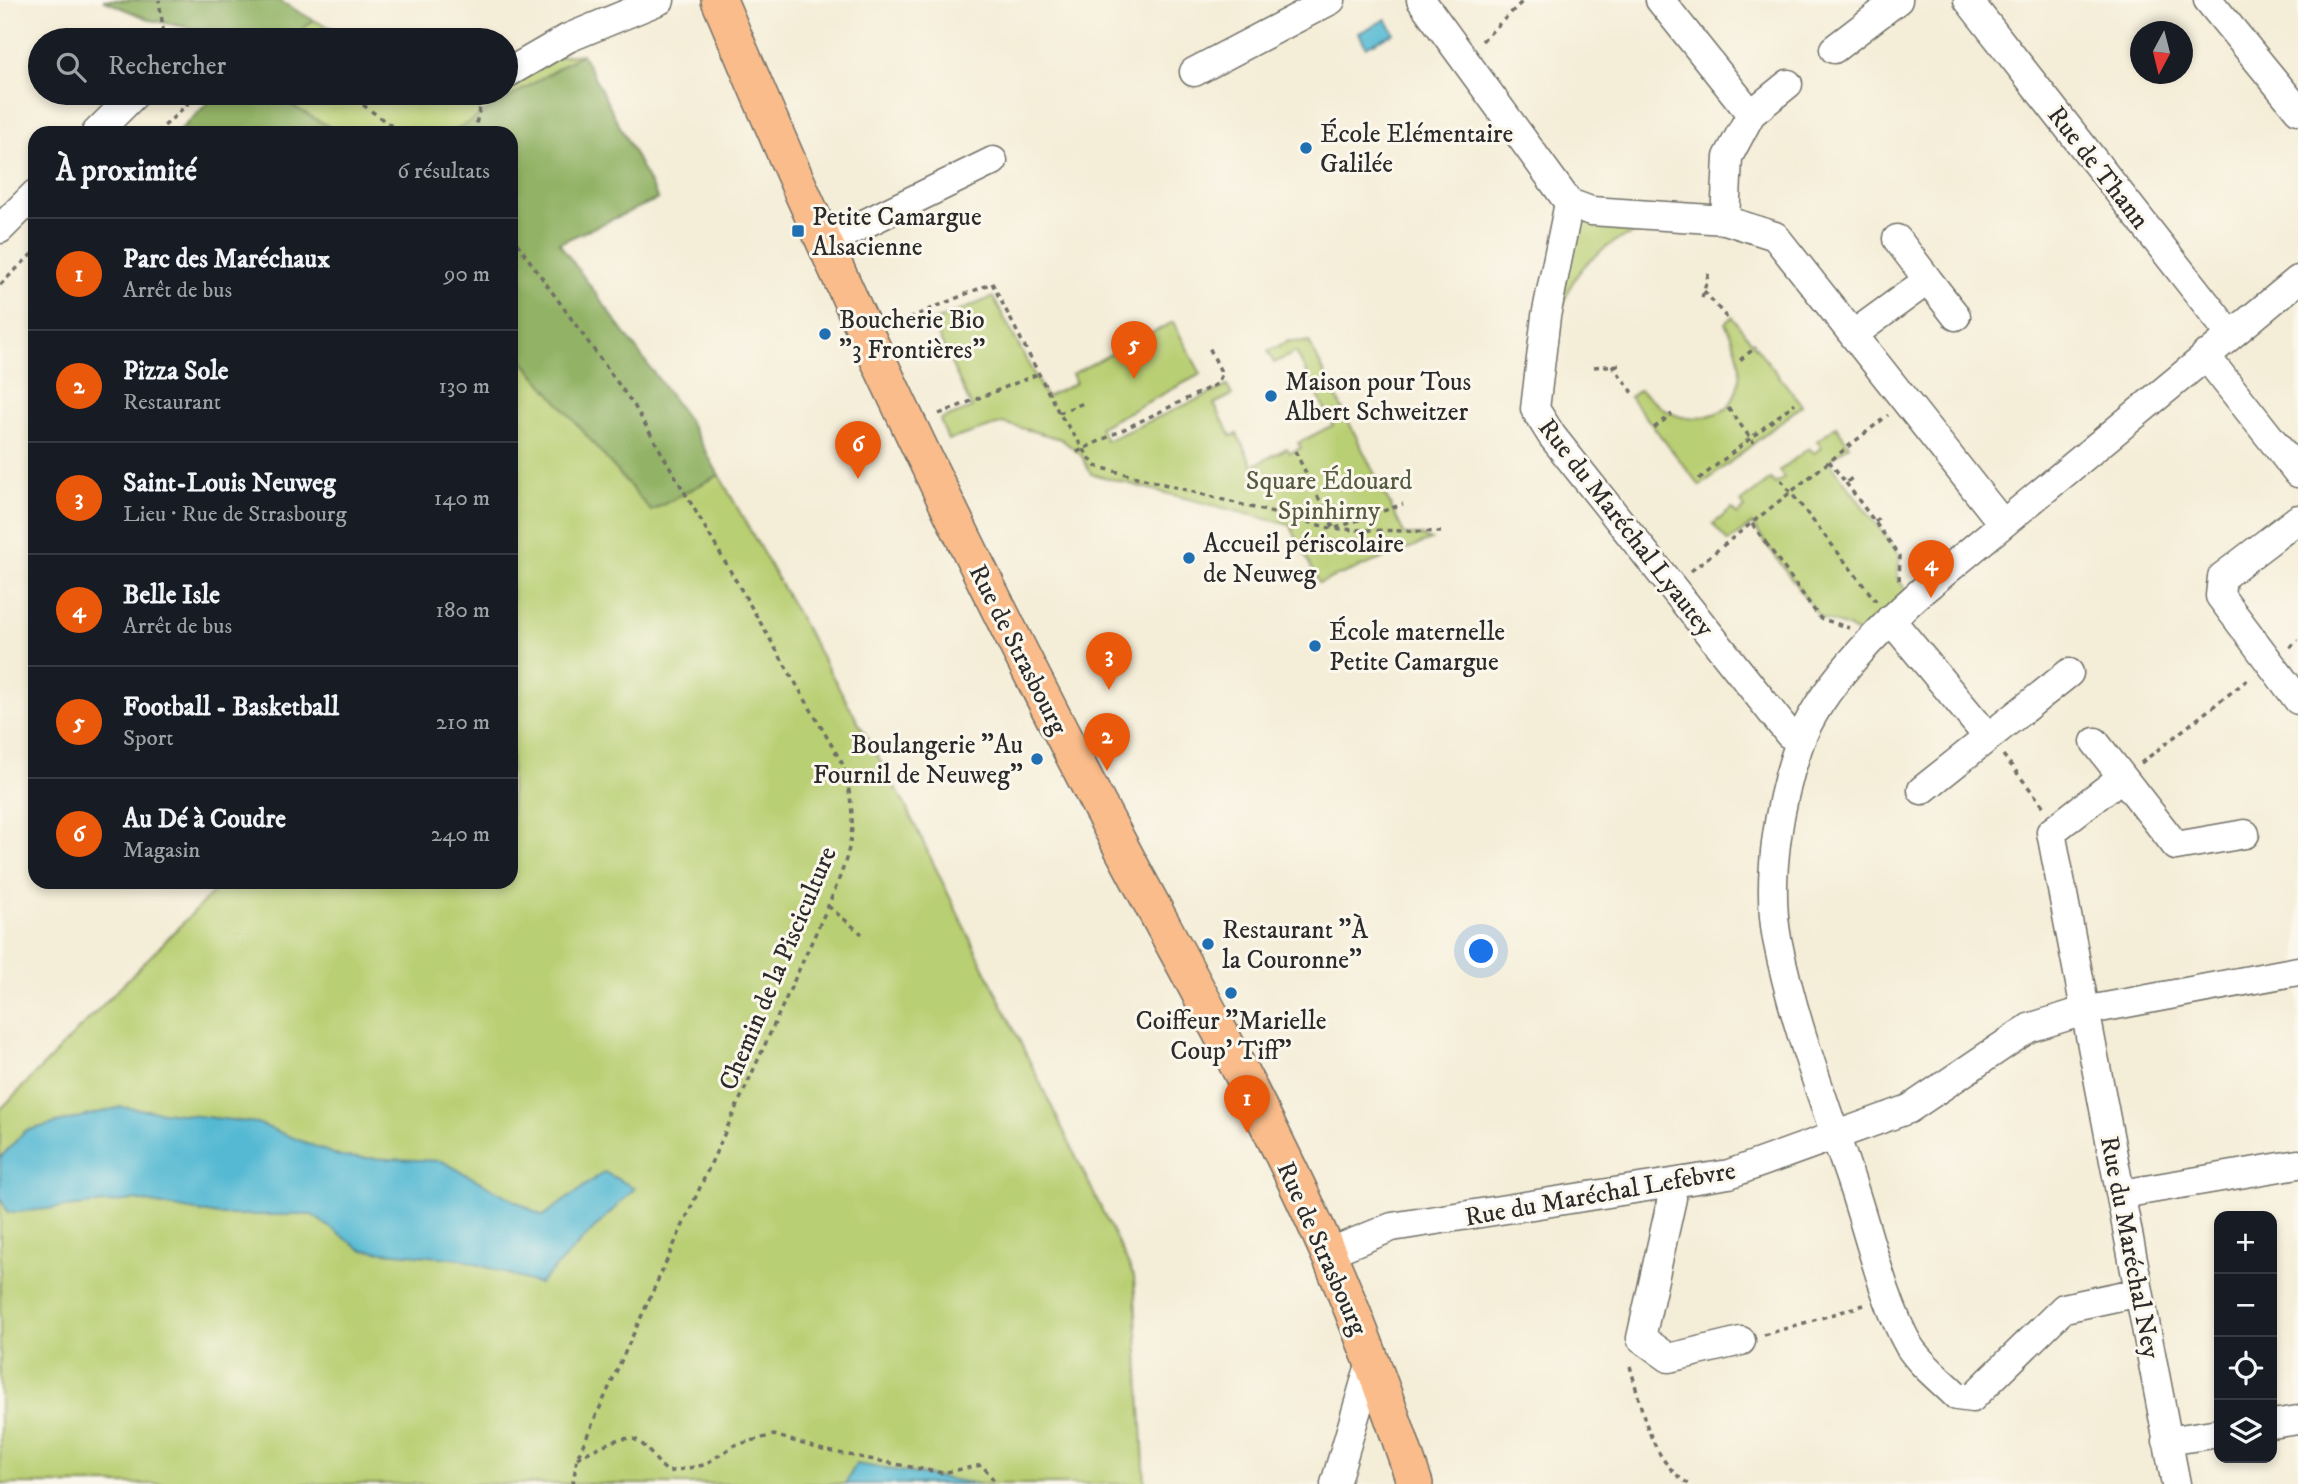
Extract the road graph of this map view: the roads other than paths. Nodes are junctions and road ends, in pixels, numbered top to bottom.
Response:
1 (660, 0) edge
2 (719, 0) edge
3 (1298, 0) edge
4 (1331, 0) edge
5 (1421, 0) edge
6 (1660, 0) edge
7 (1898, 0) edge
8 (1968, 0) edge
9 (2208, 0) edge
10 (1234, 33) dead end
11 (1834, 49) dead end
12 (518, 67) edge
13 (1194, 72) dead end
14 (1788, 84) dead end
15 (124, 105) edge
16 (2298, 110) edge
17 (1751, 114) junction
18 (103, 126) edge
19 (993, 161) dead end
20 (28, 201) edge
21 (1569, 203) junction
22 (1725, 220) junction
23 (0, 229) edge
24 (1897, 239) dead end
25 (825, 243) junction
26 (1928, 280) junction
27 (2298, 280) edge
28 (1956, 316) dead end
29 (1854, 334) junction
30 (2230, 334) junction
31 (2205, 355) junction
32 (2298, 473) edge
33 (2298, 519) edge
34 (2003, 524) junction
35 (1890, 619) junction
36 (2070, 673) dead end
37 (2298, 700) edge
38 (1988, 737) junction
39 (1800, 740) junction
40 (2095, 742) dead end
41 (2122, 777) junction
42 (1922, 790) dead end
43 (2245, 834) dead end
44 (2298, 971) edge
45 (2084, 1011) junction
46 (1835, 1137) junction
47 (2298, 1164) edge
48 (1670, 1185) junction
49 (2122, 1194) junction
50 (1328, 1253) junction
51 (2139, 1292) junction
52 (1746, 1339) road end
53 (1372, 1359) junction
54 (2298, 1420) edge
55 (2277, 1423) edge
56 (2214, 1434) edge
57 (2167, 1441) junction
58 (1335, 1484) edge
59 (1415, 1484) edge
60 (2176, 1484) edge

1 - 12 street
2 - 25 main road, Rue de Strasbourg
3 - 10 street
4 - 13 street
5 - 21 street
6 - 17 street
7 - 11 street
8 - 30 street, Rue de Thann
9 - 16 street
14 - 17 street
15 - 18 street
17 - 22 street
19 - 25 street
20 - 23 street
21 - 22 street
21 - 39 street, Rue du Maréchal Lyautey
22 - 29 street
24 - 26 street
25 - 50 main road, Rue de Strasbourg
26 - 28 street
26 - 29 street
27 - 30 street
29 - 34 street
30 - 31 street
31 - 32 street
31 - 34 street
33 - 37 street
34 - 35 street
35 - 38 street
35 - 39 street
36 - 38 street
38 - 42 street
39 - 46 street
40 - 41 street
41 - 43 street
41 - 45 street, Rue du Maréchal Ney
44 - 45 street, Rue du Maréchal Lefebvre
45 - 46 street, Rue du Maréchal Lefebvre
45 - 49 street, Rue du Maréchal Ney
46 - 48 street, Rue du Maréchal Lefebvre
46 - 51 street
47 - 49 street
48 - 50 street, Rue du Maréchal Lefebvre
48 - 52 street
49 - 51 street, Rue du Maréchal Ney
50 - 53 main road, Rue de Strasbourg
51 - 57 street, Rue du Maréchal Ney
53 - 58 street
53 - 59 main road, Rue de Strasbourg
54 - 55 street
56 - 57 street
57 - 60 street, Rue du Maréchal Ney

